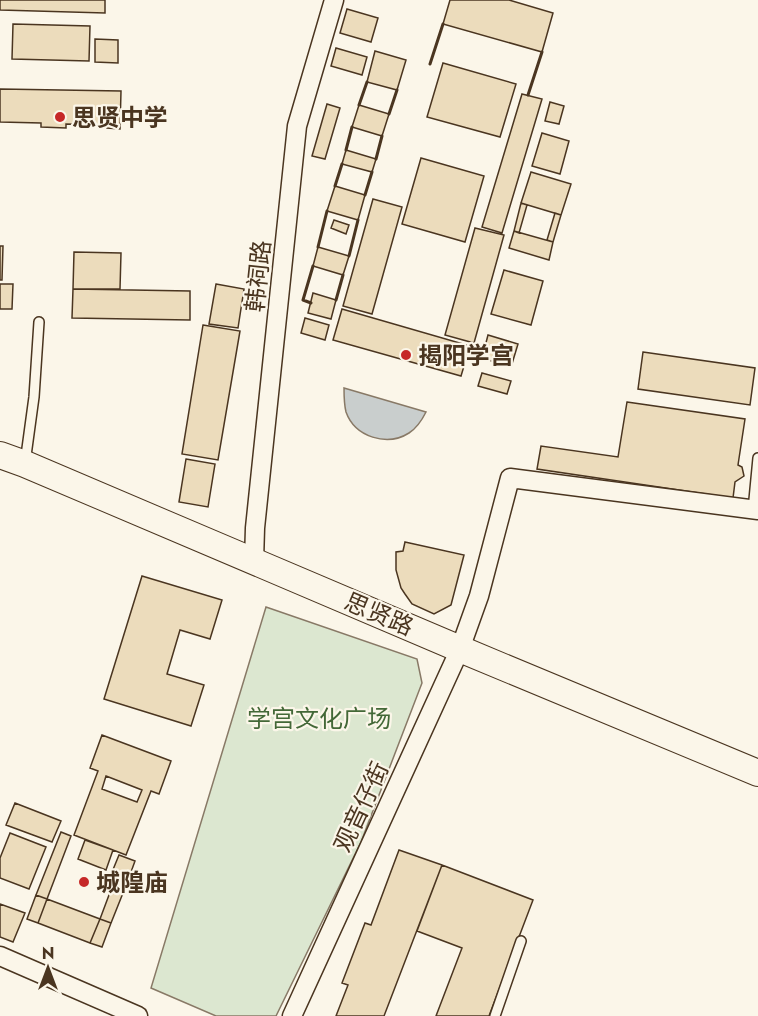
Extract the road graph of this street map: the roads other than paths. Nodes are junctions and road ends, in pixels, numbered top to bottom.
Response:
1 (334, 0) edge
2 (39, 322) dead end
3 (0, 455) edge
4 (758, 458) edge
5 (25, 464) junction
6 (755, 510) edge
7 (255, 561) junction
8 (460, 649) junction
9 (758, 773) edge
10 (521, 941) dead end
11 (0, 956) edge
12 (138, 1016) edge
13 (292, 1016) edge
14 (495, 1016) edge

1 - 7 street, 韩祠路
2 - 5 lane
3 - 5 street, 思贤路
4 - 6 lane
5 - 7 street, 思贤路
6 - 8 street, 观音仔街
7 - 8 street, 思贤路
8 - 9 street, 思贤路
8 - 13 street, 观音仔街
10 - 14 lane
11 - 12 street

